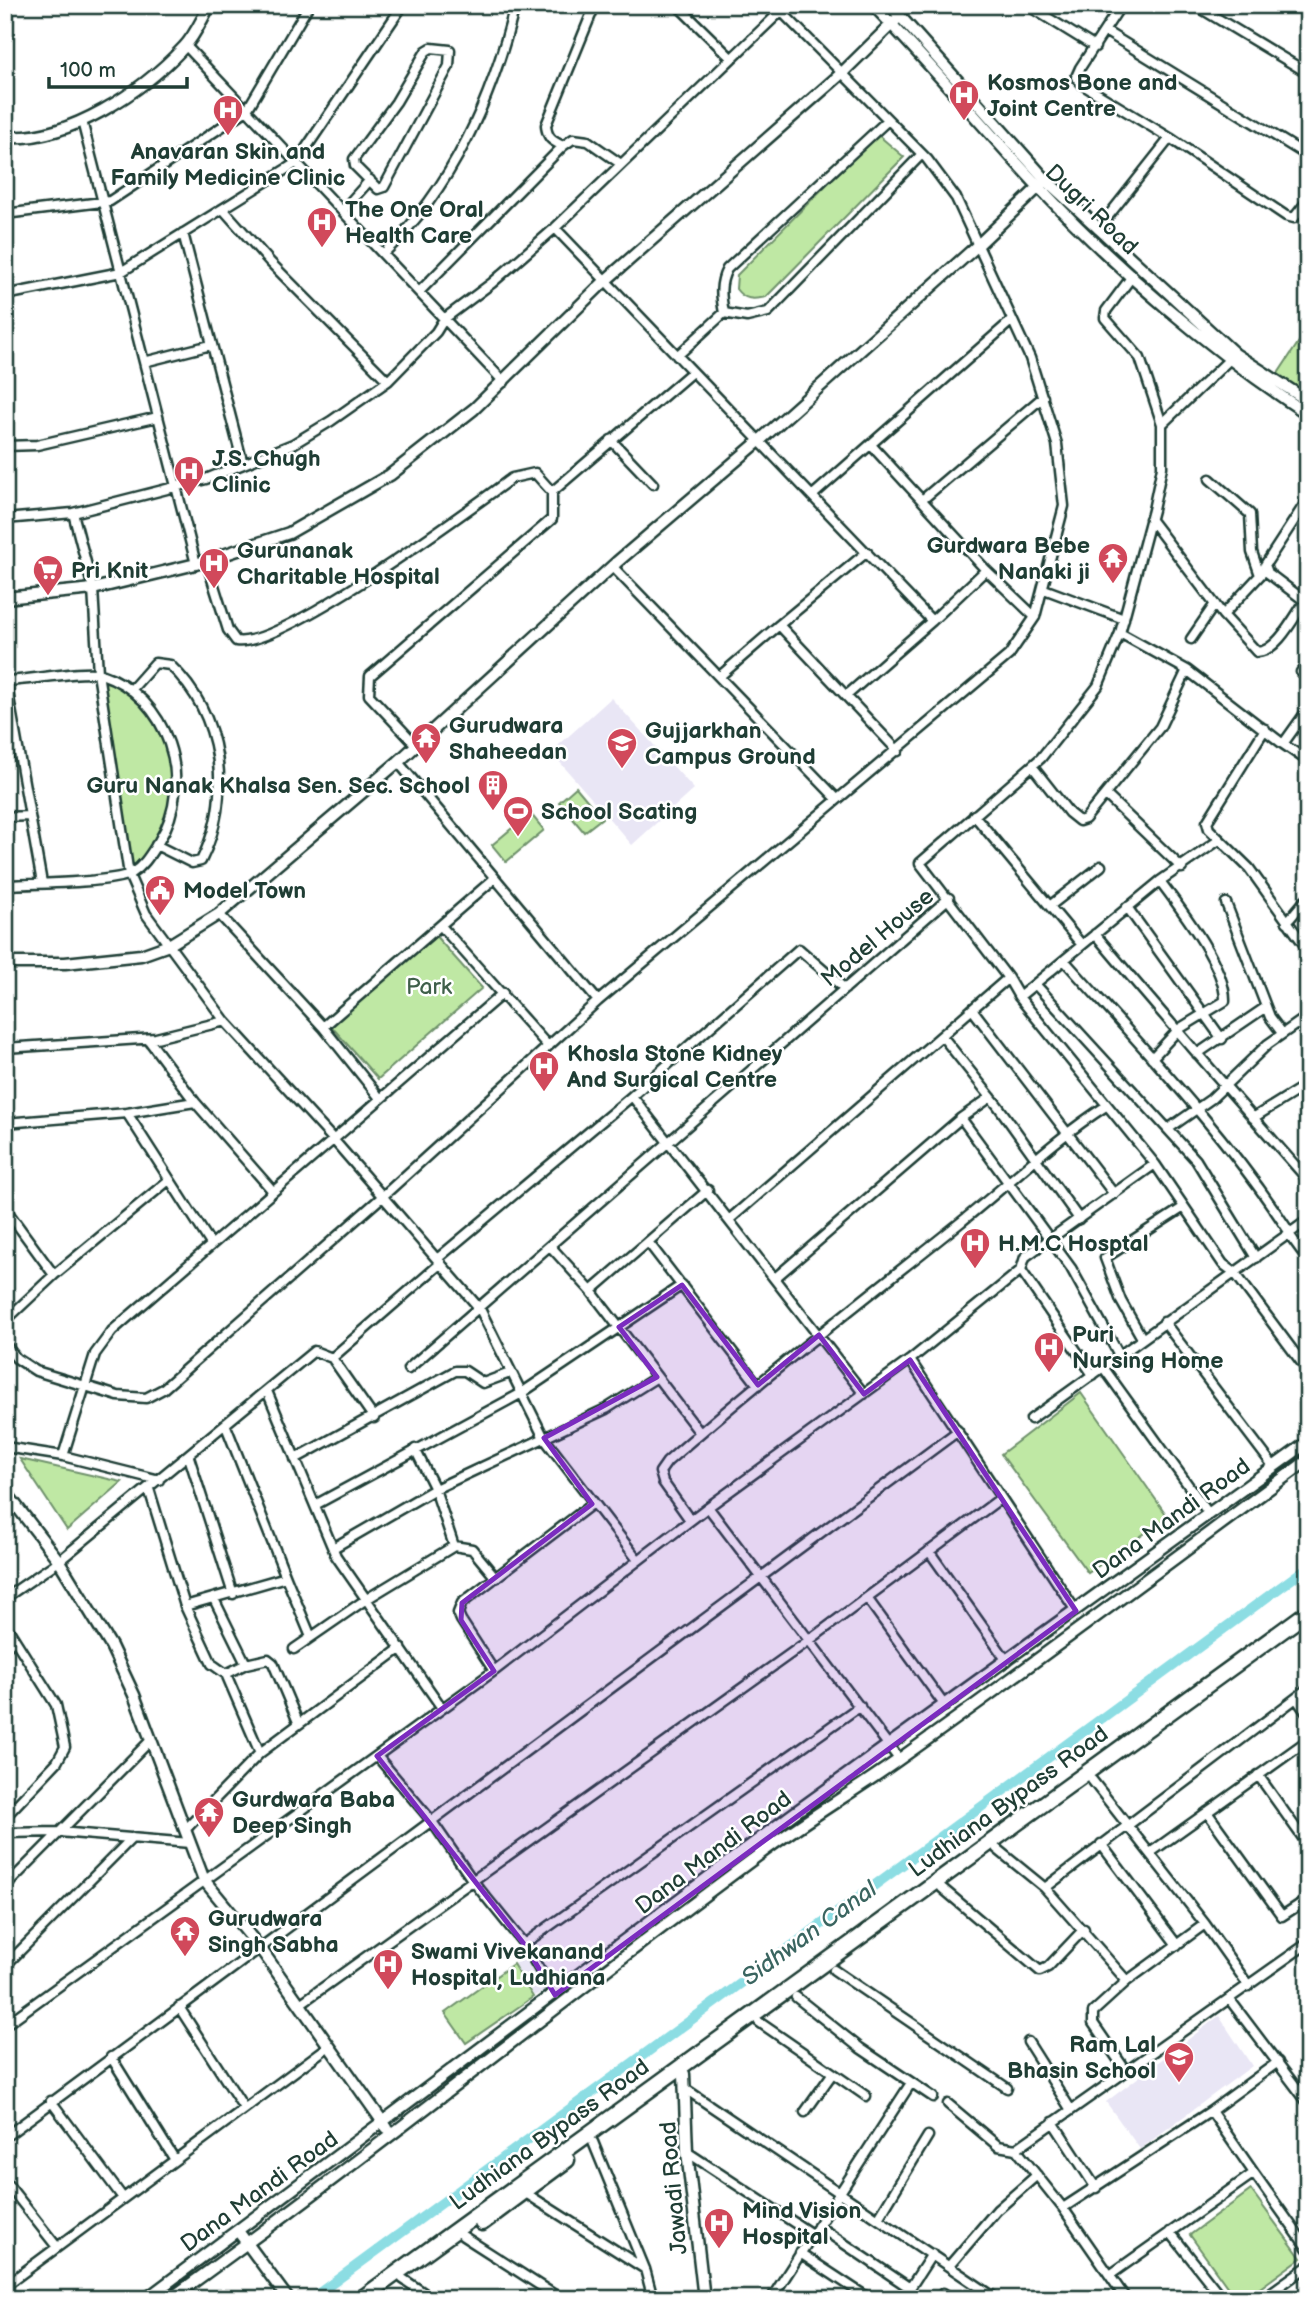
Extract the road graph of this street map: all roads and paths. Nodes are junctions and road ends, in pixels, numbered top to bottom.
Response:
1 (210, 5) edge
2 (309, 5) edge
3 (403, 5) edge
4 (515, 5) edge
5 (596, 5) edge
6 (677, 5) edge
7 (873, 5) edge
8 (890, 5) edge
9 (1027, 5) edge
10 (1121, 5) edge
11 (1195, 5) edge
12 (778, 8) edge
13 (900, 16) junction
14 (892, 24) junction
15 (1105, 31) junction
16 (186, 46) junction
17 (1095, 47) junction
18 (731, 58) junction
19 (842, 73) junction
20 (1308, 73) edge
21 (247, 110) junction
22 (888, 120) junction
23 (82, 121) junction
24 (5, 137) edge
25 (1170, 138) junction
26 (563, 146) junction
27 (922, 154) junction
28 (1308, 156) edge
29 (296, 163) junction
30 (621, 164) junction
31 (370, 180) junction
32 (1043, 184) junction
33 (1308, 200) edge
34 (103, 202) junction
35 (223, 209) junction
36 (342, 211) junction
37 (5, 214) edge
38 (555, 228) junction
39 (1098, 229) junction
40 (183, 233) junction
41 (978, 246) junction
42 (383, 254) junction
43 (121, 272) junction
44 (1133, 275) junction
45 (606, 280) junction
46 (419, 292) junction
47 (5, 295) edge
48 (724, 313) junction
49 (444, 319) junction
50 (1011, 321) junction
51 (211, 345) junction
52 (677, 356) junction
53 (1232, 357) junction
54 (144, 362) junction
55 (692, 372) junction
56 (388, 381) junction
57 (504, 382) junction
58 (1043, 397) junction
59 (1308, 401) edge
60 (1308, 414) edge
61 (158, 416) junction
62 (1162, 424) junction
63 (611, 440) junction
64 (758, 442) junction
65 (871, 445) junction
66 (5, 446) edge
67 (243, 464) junction
68 (1210, 479) dead end
69 (653, 484) dead end
70 (176, 487) junction
71 (552, 492) junction
72 (813, 495) junction
73 (1308, 499) edge
74 (922, 500) junction
75 (73, 513) junction
76 (5, 519) edge
77 (1150, 519) junction
78 (867, 552) junction
79 (201, 562) junction
80 (612, 566) junction
81 (986, 570) junction
82 (1263, 572) junction
83 (93, 589) junction
84 (1044, 589) junction
85 (5, 598) edge
86 (1306, 599) edge
87 (1215, 604) junction
88 (1223, 615) junction
89 (1035, 617) junction
90 (1124, 619) junction
91 (932, 621) junction
92 (779, 625) junction
93 (1120, 633) junction
94 (1191, 639) dead end
95 (1308, 663) edge
96 (1187, 670) junction
97 (1301, 672) dead end
98 (98, 673) junction
99 (720, 676) junction
100 (6, 681) edge
101 (131, 690) junction
102 (846, 696) junction
103 (1307, 713) edge
104 (1265, 729) junction
105 (1283, 744) junction
106 (416, 745) junction
107 (898, 751) junction
108 (1308, 761) edge
109 (398, 762) junction
110 (1032, 766) junction
111 (1106, 795) junction
112 (837, 799) junction
113 (974, 815) junction
114 (30, 816) junction
115 (5, 817) edge
116 (1219, 841) junction
117 (156, 845) junction
118 (1101, 866) dead end
119 (1182, 868) junction
120 (130, 875) junction
121 (495, 878) junction
122 (1160, 881) junction
123 (43, 883) junction
124 (5, 885) edge
125 (1308, 897) edge
126 (949, 898) junction
127 (1226, 904) dead end
128 (1051, 905) junction
129 (1127, 907) junction
130 (219, 914) junction
131 (1287, 922) junction
132 (441, 926) junction
133 (1095, 934) junction
134 (169, 945) junction
135 (1082, 945) junction
136 (1308, 950) edge
137 (1064, 960) junction
138 (5, 963) edge
139 (1008, 978) junction
140 (1035, 984) junction
141 (845, 989) junction
142 (503, 993) junction
143 (1018, 997) junction
144 (598, 1001) junction
145 (1266, 1007) junction
146 (972, 1009) junction
147 (1205, 1015) junction
148 (1308, 1016) edge
149 (225, 1021) junction
150 (1298, 1025) junction
151 (323, 1027) junction
152 (1179, 1029) junction
153 (1308, 1030) edge
154 (1282, 1033) junction
155 (942, 1035) junction
156 (148, 1039) junction
157 (1222, 1039) junction
158 (548, 1046) junction
159 (5, 1048) edge
160 (1197, 1054) junction
161 (1152, 1058) junction
162 (1308, 1084) edge
163 (1224, 1087) junction
164 (632, 1096) junction
165 (379, 1097) junction
166 (991, 1097) junction
167 (195, 1102) junction
168 (1106, 1106) junction
169 (1197, 1108) junction
170 (127, 1112) junction
171 (961, 1118) junction
172 (1253, 1118) junction
173 (5, 1123) edge
174 (1168, 1129) junction
175 (1069, 1132) junction
176 (332, 1138) junction
177 (670, 1142) junction
178 (1035, 1157) junction
179 (1155, 1164) junction
180 (169, 1180) junction
181 (1308, 1180) edge
182 (1009, 1182) junction
183 (272, 1189) junction
184 (708, 1190) junction
185 (1114, 1194) junction
186 (383, 1196) junction
187 (5, 1208) edge
188 (1184, 1208) junction
189 (730, 1219) junction
190 (1079, 1219) junction
191 (1308, 1220) edge
192 (1289, 1234) junction
193 (1050, 1240) junction
194 (648, 1242) junction
195 (211, 1244) junction
196 (551, 1247) junction
197 (1256, 1258) junction
198 (1308, 1260) edge
199 (439, 1261) junction
200 (1021, 1270) junction
201 (1235, 1273) junction
202 (54, 1275) junction
203 (775, 1278) junction
204 (681, 1285) junction
205 (591, 1291) junction
206 (480, 1309) junction
207 (5, 1321) edge
208 (1164, 1322) junction
209 (619, 1327) junction
210 (819, 1335) junction
211 (1142, 1338) junction
212 (5, 1344) edge
213 (1119, 1356) junction
214 (332, 1358) junction
215 (910, 1360) junction
216 (1103, 1367) junction
217 (408, 1369) dead end
218 (1308, 1371) edge
219 (509, 1373) junction
220 (1093, 1374) junction
221 (657, 1377) junction
222 (758, 1385) junction
223 (84, 1386) junction
224 (267, 1391) junction
225 (520, 1394) junction
226 (864, 1394) junction
227 (374, 1418) junction
228 (1031, 1419) dead end
229 (226, 1426) junction
230 (958, 1431) junction
231 (700, 1433) junction
232 (544, 1438) junction
233 (1308, 1442) edge
234 (5, 1447) edge
235 (415, 1449) junction
236 (63, 1456) junction
237 (188, 1457) junction
238 (295, 1459) junction
239 (1308, 1460) edge
240 (1274, 1467) junction
241 (159, 1480) junction
242 (149, 1489) junction
243 (435, 1489) junction
244 (5, 1491) edge
245 (1000, 1498) junction
246 (592, 1504) junction
247 (315, 1505) junction
248 (708, 1507) junction
249 (1209, 1514) junction
250 (690, 1520) junction
251 (454, 1546) junction
252 (333, 1548) junction
253 (929, 1551) junction
254 (638, 1560) junction
255 (60, 1561) junction
256 (762, 1576) junction
257 (286, 1577) junction
258 (496, 1578) junction
259 (233, 1594) junction
260 (5, 1598) edge
261 (867, 1598) junction
262 (214, 1599) junction
263 (365, 1600) junction
264 (186, 1606) junction
265 (1076, 1611) junction
266 (1308, 1612) edge
267 (5, 1624) edge
268 (1308, 1624) edge
269 (311, 1637) junction
270 (14, 1639) junction
271 (811, 1639) junction
272 (294, 1648) dead end
273 (401, 1648) junction
274 (5, 1649) edge
275 (1007, 1661) junction
276 (246, 1664) junction
277 (494, 1671) junction
278 (226, 1674) junction
279 (1308, 1689) edge
280 (1296, 1698) junction
281 (860, 1706) junction
282 (946, 1706) junction
283 (442, 1708) junction
284 (1308, 1715) edge
285 (298, 1722) junction
286 (151, 1740) junction
287 (1308, 1740) edge
288 (890, 1746) junction
289 (260, 1753) junction
290 (377, 1756) junction
291 (900, 1759) junction
292 (1258, 1775) junction
293 (1092, 1780) junction
294 (1207, 1812) junction
295 (5, 1817) edge
296 (432, 1820) junction
297 (1127, 1824) junction
298 (185, 1830) junction
299 (59, 1832) junction
300 (5, 1833) edge
301 (132, 1838) junction
302 (190, 1843) junction
303 (1101, 1844) junction
304 (1308, 1844) edge
305 (998, 1849) junction
306 (1150, 1853) junction
307 (204, 1880) junction
308 (474, 1881) junction
309 (5, 1887) edge
310 (942, 1888) junction
311 (1045, 1888) junction
312 (1308, 1899) edge
313 (1205, 1924) junction
314 (1084, 1929) junction
315 (1308, 1943) edge
316 (524, 1944) junction
317 (1177, 1945) junction
318 (260, 1948) junction
319 (5, 1966) edge
320 (834, 1970) junction
321 (1127, 1981) junction
322 (1249, 1986) junction
323 (555, 1995) junction
324 (796, 1997) junction
325 (1230, 2000) junction
326 (179, 2007) junction
327 (302, 2007) junction
328 (759, 2022) junction
329 (5, 2025) edge
330 (1028, 2042) dead end
331 (329, 2046) junction
332 (111, 2057) junction
333 (1278, 2062) junction
334 (1126, 2071) junction
335 (832, 2074) junction
336 (684, 2081) junction
337 (911, 2083) junction
338 (1007, 2088) dead end
339 (866, 2096) dead end
340 (933, 2097) dead end
341 (51, 2101) junction
342 (1308, 2103) edge
343 (948, 2104) dead end
344 (244, 2108) junction
345 (1071, 2110) junction
346 (1211, 2111) junction
347 (805, 2112) dead end
348 (1053, 2122) junction
349 (383, 2124) junction
350 (391, 2135) junction
351 (928, 2136) dead end
352 (5, 2137) edge
353 (593, 2142) junction
354 (1016, 2149) junction
355 (687, 2152) junction
356 (175, 2160) junction
357 (1254, 2173) junction
358 (1037, 2175) junction
359 (5, 2181) edge
360 (1096, 2188) junction
361 (524, 2192) junction
362 (842, 2192) junction
363 (123, 2198) junction
364 (1063, 2208) junction
365 (879, 2217) junction
366 (818, 2226) junction
367 (238, 2231) junction
368 (1170, 2232) junction
369 (813, 2235) junction
370 (463, 2236) junction
371 (248, 2244) junction
372 (57, 2248) junction
373 (1308, 2249) edge
374 (800, 2253) junction
375 (932, 2254) junction
376 (949, 2266) junction
377 (1308, 2266) edge
378 (645, 2269) junction
379 (1110, 2275) junction
380 (403, 2279) junction
381 (5, 2286) edge
382 (910, 2288) junction
383 (943, 2293) dead end
384 (548, 2295) edge
385 (146, 2299) edge
386 (170, 2299) edge
387 (288, 2299) edge
388 (361, 2299) edge
389 (377, 2299) edge
390 (433, 2299) edge
391 (561, 2299) edge
392 (653, 2299) edge
393 (704, 2299) edge
394 (771, 2299) edge
395 (870, 2299) edge
396 (903, 2299) edge
397 (952, 2299) edge
398 (997, 2299) edge
399 (1126, 2299) edge
400 (1223, 2299) edge
401 (1262, 2299) edge

1 - 16 street
2 - 21 street
3 - 29 street
4 - 42 street
5 - 26 street
6 - 18 street
7 - 14 street, Dugri Road
8 - 13 street, Dugri Road
9 - 17 street
10 - 15 street
11 - 20 street
12 - 18 street
12 - 19 street
13 - 14 street
13 - 32 street, Dugri Road
14 - 19 street
14 - 32 street, Dugri Road
15 - 17 street
15 - 28 street
16 - 21 street
16 - 23 street
17 - 25 street
18 - 30 street
19 - 22 street
19 - 45 street
21 - 29 street
21 - 34 street
22 - 27 street
22 - 48 street
23 - 24 street
23 - 34 street
25 - 33 street
25 - 39 street
26 - 30 street
26 - 46 street
27 - 41 street
27 - 48 street
29 - 35 street
29 - 36 street
30 - 38 street
31 - 31 street
31 - 36 street
32 - 39 street, Dugri Road
32 - 41 street
32 - 44 street, Dugri Road
34 - 37 street
34 - 43 street
35 - 40 street
35 - 56 street
36 - 42 street
38 - 45 street
38 - 49 street
39 - 53 street, Dugri Road
40 - 43 street
40 - 51 street
41 - 50 street
41 - 64 street
42 - 46 street
43 - 47 street
43 - 54 street
44 - 53 street, Dugri Road
44 - 62 street
45 - 52 street
45 - 57 street
46 - 49 street
48 - 52 street
49 - 56 street
49 - 57 street
50 - 58 street
50 - 65 street
51 - 54 street
51 - 67 street
52 - 55 street
53 - 59 street, Dugri Road
53 - 60 street, Dugri Road
53 - 62 street
54 - 61 street
55 - 63 street
55 - 64 street
56 - 67 street
57 - 79 street
58 - 74 street
58 - 84 street
61 - 66 street
61 - 70 street
62 - 77 street
63 - 69 street
63 - 71 street
64 - 72 street
64 - 80 street
65 - 72 street
65 - 74 street
67 - 70 street
68 - 82 street
70 - 75 street
70 - 79 street
71 - 79 street
71 - 106 street
72 - 78 street
73 - 82 street
74 - 81 street
75 - 76 street
75 - 83 street
77 - 87 street
77 - 90 street
78 - 91 street
78 - 92 street
79 - 83 street
80 - 99 street
80 - 106 street
81 - 89 street
81 - 91 street
82 - 86 street
82 - 88 street
83 - 85 street
83 - 98 street
84 - 89 street
84 - 90 street
86 - 88 street
87 - 88 street
87 - 94 street
89 - 107 street
90 - 93 street
91 - 102 street
92 - 99 street
92 - 102 street
93 - 96 street
93 - 110 street
95 - 97 street
96 - 104 street
96 - 111 street
98 - 100 street
98 - 101 street
98 - 120 street
99 - 112 street
100 - 114 street
101 - 117 street
101 - 117 street
102 - 107 street
103 - 105 street
104 - 105 street
104 - 116 street
105 - 108 street
106 - 109 street
107 - 112 street
109 - 121 street
109 - 130 street
110 - 111 street
110 - 113 street
111 - 119 street
112 - 144 street
113 - 126 street
113 - 128 street
114 - 115 street
114 - 123 street
116 - 119 street
116 - 131 street
117 - 120 street
118 - 128 street
119 - 122 street
120 - 123 street
120 - 134 street
121 - 132 street
121 - 144 street
122 - 129 street
122 - 147 street
123 - 124 street
125 - 131 street
126 - 139 street, Model House
126 - 141 street, Model House
127 - 145 street
128 - 135 street
129 - 133 street
129 - 147 street
130 - 134 street
130 - 151 street
131 - 136 street
132 - 142 street
132 - 151 street
133 - 135 street
133 - 152 street
134 - 138 street
134 - 149 street
135 - 137 street
137 - 140 street
137 - 161 street
139 - 143 street, Model House
139 - 146 street
140 - 143 street
140 - 174 street
141 - 164 street
141 - 177 street, Model House
142 - 158 street
142 - 165 street
143 - 168 street, Model House
144 - 158 street
145 - 154 street
145 - 157 street
146 - 155 street
146 - 175 street
147 - 152 street
147 - 157 street
148 - 150 street
149 - 156 street
149 - 176 street
150 - 153 street
150 - 154 street
151 - 165 street
152 - 160 street
152 - 161 street
154 - 163 street
155 - 166 street
155 - 189 street
156 - 159 street
156 - 167 street
157 - 160 street
158 - 186 street
160 - 163 street
161 - 169 street
162 - 172 street
163 - 169 street
163 - 172 street
164 - 177 street
164 - 199 street
165 - 176 street
166 - 171 street
166 - 178 street
167 - 170 street
167 - 183 street
168 - 175 street
168 - 179 street, Model House
169 - 174 street
169 - 192 street
170 - 173 street
170 - 180 street
171 - 182 street
171 - 203 street
172 - 181 street
174 - 197 street
175 - 178 street
175 - 185 street
176 - 183 street
176 - 186 street
177 - 184 street
177 - 196 street, Model House
178 - 182 street
178 - 190 street
179 - 185 street
179 - 188 street, Model House
180 - 195 street
180 - 202 street
182 - 193 street
182 - 210 street
183 - 195 street
184 - 189 street
184 - 194 street
185 - 190 street
186 - 199 street
186 - 223 street
187 - 202 street
188 - 201 street, Model House
188 - 211 street
189 - 203 street
190 - 193 street
191 - 192 street
192 - 197 street
192 - 198 street
193 - 200 street
193 - 213 street
194 - 204 street
194 - 205 street
195 - 223 street
196 - 205 street
196 - 206 street, Model House
197 - 201 street
199 - 206 street
199 - 214 street
200 - 215 street
200 - 220 street
201 - 208 street
201 - 218 street, Model House
202 - 207 street
203 - 210 street
204 - 209 street
204 - 222 street
205 - 209 street
206 - 217 street, Model House
206 - 219 street
208 - 211 street
208 - 240 street
209 - 221 street
209 - 225 street
210 - 222 street
210 - 226 street
211 - 213 street
212 - 223 street
213 - 216 street
214 - 224 street
214 - 227 street
215 - 226 street
215 - 230 street
216 - 220 street
216 - 249 street
219 - 225 street
219 - 227 street
220 - 228 street
221 - 231 street
221 - 232 street
222 - 231 street
223 - 236 street
224 - 229 street
224 - 238 street
225 - 232 street
225 - 235 street
226 - 248 street
227 - 238 street
229 - 237 street
229 - 257 street
230 - 245 street
230 - 256 street
231 - 250 street
232 - 243 street
232 - 246 street
233 - 240 street, Dana Mandi Road
234 - 236 street
235 - 243 street
235 - 247 street
236 - 241 street
237 - 241 street
237 - 259 street
238 - 247 street
239 - 291 street
240 - 249 street, Dana Mandi Road
241 - 242 street
242 - 255 street
242 - 264 street
243 - 251 street
243 - 252 street
244 - 255 street
245 - 253 street
245 - 265 street
246 - 254 street
246 - 258 street
247 - 252 street
248 - 250 street
248 - 256 street
249 - 265 street, Dana Mandi Road
250 - 254 street
251 - 258 street
251 - 263 street
252 - 263 street
253 - 261 street
253 - 275 street
254 - 277 street
255 - 260 street
255 - 286 street
256 - 271 street
256 - 296 street
257 - 259 street
257 - 269 street
258 - 277 street
259 - 262 street
261 - 271 street
261 - 282 street
262 - 264 street
262 - 276 street
263 - 269 street
263 - 273 street
264 - 278 street
265 - 275 street, Dana Mandi Road
266 - 388 highway, Ludhiana Bypass Road
267 - 270 street
268 - 293 highway, Ludhiana Bypass Road
269 - 272 street
270 - 274 street
270 - 295 street
271 - 281 street
271 - 308 street
273 - 283 street
273 - 285 street
275 - 282 street, Dana Mandi Road
276 - 278 street
276 - 285 street
277 - 283 street
278 - 289 street
279 - 280 street
280 - 284 street
280 - 297 street
281 - 288 street
281 - 316 street
282 - 288 street, Dana Mandi Road
283 - 290 street
285 - 289 street
286 - 298 street
286 - 299 street
287 - 292 street
288 - 291 street
288 - 323 street, Dana Mandi Road
289 - 298 street
290 - 296 street
290 - 307 street
291 - 350 street
292 - 294 street
292 - 304 street
293 - 297 street
293 - 305 highway, Ludhiana Bypass Road
294 - 306 street
294 - 312 street
296 - 308 street
296 - 318 street
297 - 303 street
297 - 306 street
298 - 302 street
299 - 300 street
299 - 301 street
299 - 309 street
301 - 302 street
301 - 319 street
302 - 307 street
303 - 311 street
303 - 317 street
305 - 310 highway, Ludhiana Bypass Road
305 - 311 street
306 - 313 street
307 - 318 street
307 - 329 street
308 - 316 street
308 - 327 street
310 - 314 street
310 - 320 highway, Ludhiana Bypass Road
311 - 314 street
313 - 317 street
313 - 322 street
314 - 321 street
315 - 322 street
316 - 323 street
317 - 321 street
318 - 326 street
318 - 327 street
320 - 324 highway, Ludhiana Bypass Road
320 - 338 street
321 - 334 street
322 - 325 street
323 - 349 street, Dana Mandi Road
324 - 328 highway, Ludhiana Bypass Road
324 - 337 street
325 - 333 street
325 - 334 street
326 - 332 street
326 - 344 street
327 - 331 street
328 - 335 street
328 - 336 highway, Ludhiana Bypass Road
330 - 345 street
331 - 344 street
331 - 349 street
332 - 341 street
332 - 356 street
333 - 342 street
333 - 346 street
334 - 345 street
335 - 339 street
335 - 347 street
336 - 353 highway, Ludhiana Bypass Road
336 - 355 street, Jawadi Road
336 - 362 street
337 - 340 street
337 - 362 street
341 - 352 street
341 - 363 street
343 - 354 street
344 - 356 street
345 - 348 street
346 - 357 street
346 - 360 street
348 - 354 street
348 - 360 street
349 - 350 street
349 - 367 street, Dana Mandi Road
350 - 371 street
351 - 365 street
353 - 361 highway, Ludhiana Bypass Road
353 - 378 street
354 - 358 street
355 - 369 street
355 - 393 street, Jawadi Road
356 - 363 street
357 - 368 street
357 - 373 street
358 - 364 street
358 - 376 street
359 - 372 street
360 - 364 street
361 - 370 highway, Ludhiana Bypass Road
361 - 378 street
362 - 365 street
362 - 366 street
363 - 372 street
364 - 379 street
365 - 375 street
366 - 369 street
366 - 382 street
367 - 371 street
367 - 385 street, Dana Mandi Road
368 - 379 street
368 - 400 street
369 - 374 street
370 - 380 highway, Ludhiana Bypass Road
370 - 384 street
371 - 386 street
371 - 387 street
372 - 381 street
374 - 394 street
374 - 395 street
375 - 376 street
375 - 382 street
376 - 398 street
377 - 401 street
378 - 392 street
379 - 399 street
380 - 389 highway, Ludhiana Bypass Road
380 - 390 street
382 - 396 street
383 - 397 street
384 - 391 street

